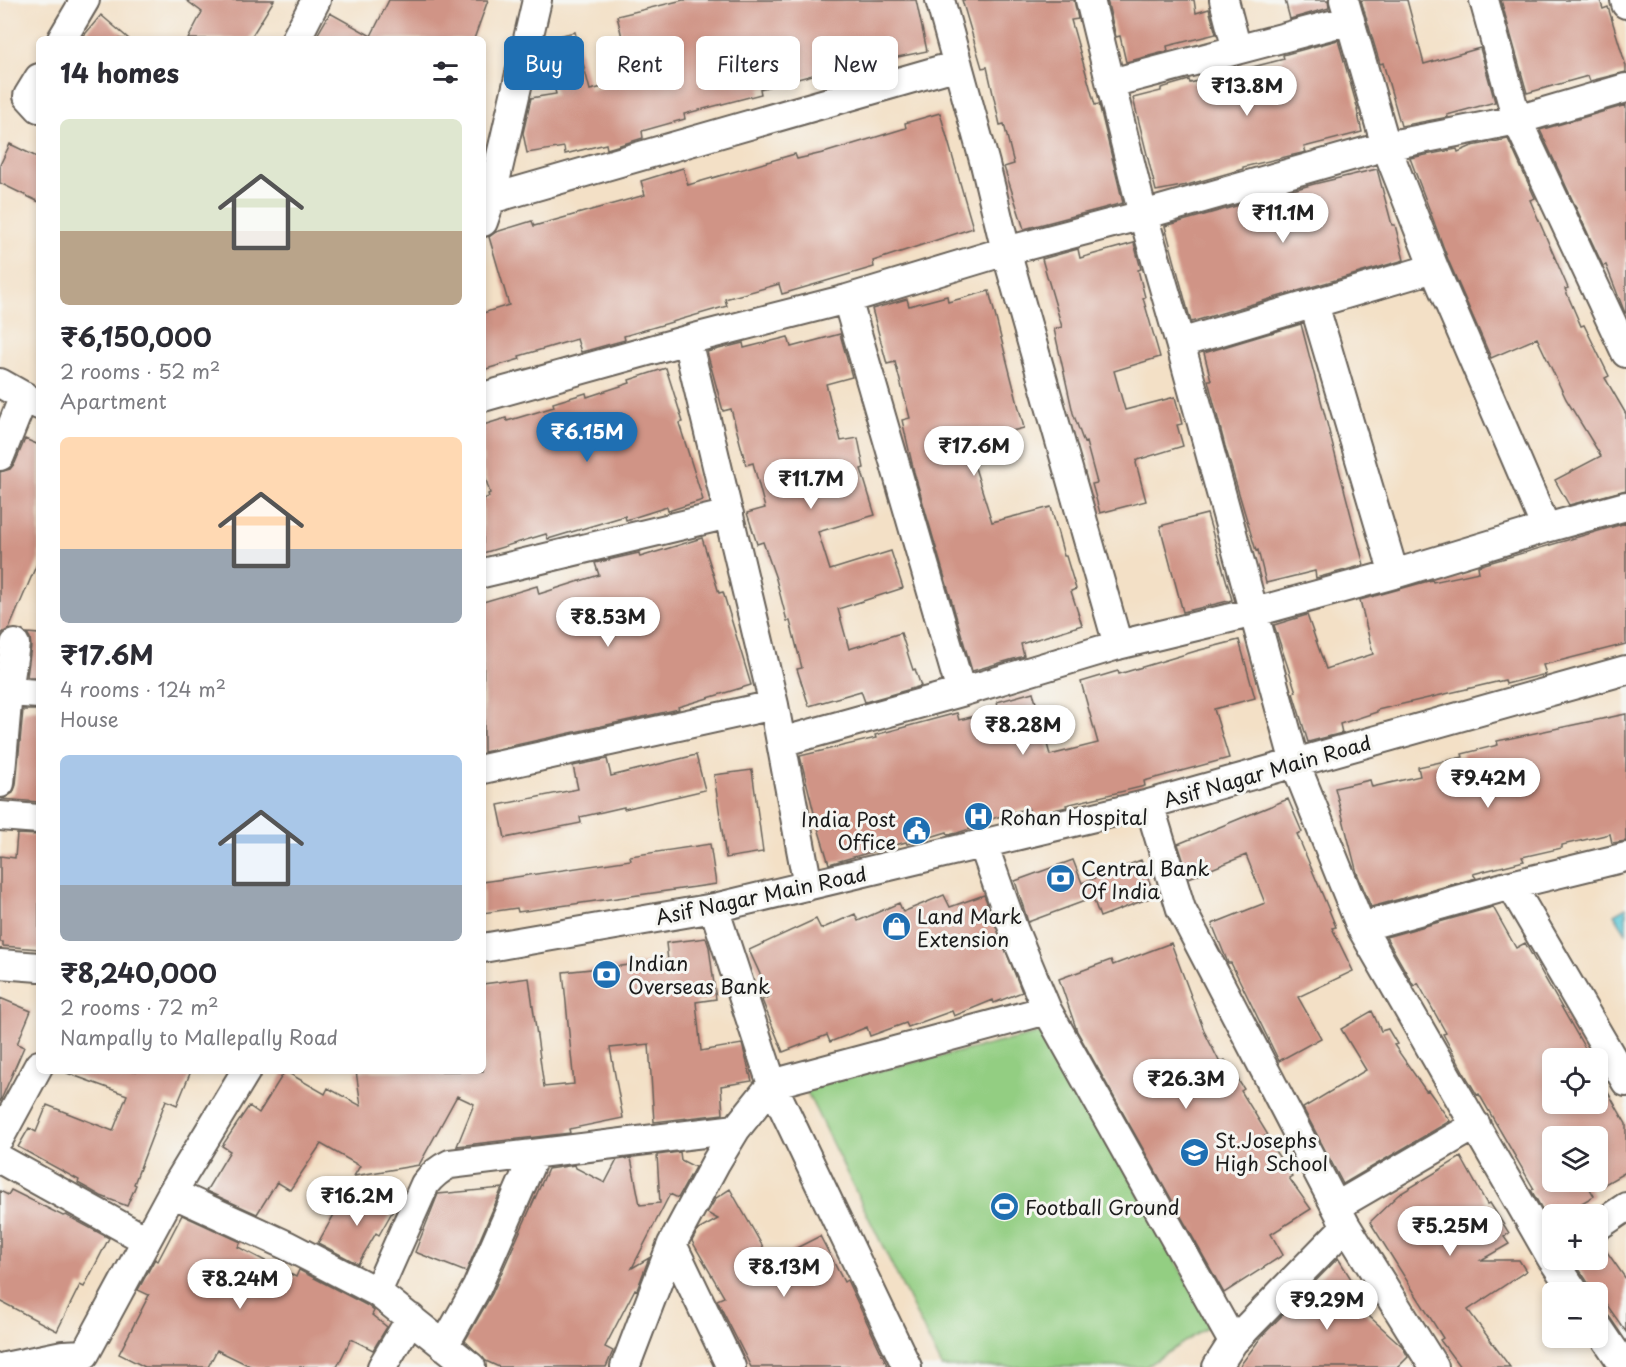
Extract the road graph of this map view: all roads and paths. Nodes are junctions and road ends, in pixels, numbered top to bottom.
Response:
1 (85, 0) edge
2 (316, 0) edge
3 (537, 0) edge
4 (940, 0) edge
5 (1090, 0) edge
6 (1224, 0) edge
7 (1484, 0) edge
8 (1347, 10) edge
9 (64, 36) edge
10 (298, 36) edge
11 (1237, 50) junction
12 (958, 65) junction
13 (36, 83) edge
14 (1111, 83) junction
15 (1626, 88) edge
16 (36, 105) edge
17 (1517, 120) junction
18 (1386, 146) junction
19 (487, 210) edge
20 (1143, 215) junction
21 (1006, 251) junction
22 (1434, 268) junction
23 (847, 299) junction
24 (1314, 304) junction
25 (687, 340) junction
26 (1180, 343) junction
27 (1626, 353) edge
28 (21, 395) edge
29 (486, 396) edge
30 (0, 456) edge
31 (1626, 506) edge
32 (729, 514) junction
33 (1546, 528) junction
34 (486, 572) edge
35 (1394, 574) junction
36 (1255, 612) junction
37 (15, 644) dead end
38 (1118, 645) junction
39 (1626, 669) edge
40 (8, 692) junction
41 (961, 692) junction
42 (36, 694) edge
43 (774, 705) junction
44 (780, 742) junction
45 (1295, 763) junction
46 (486, 768) edge
47 (0, 783) edge
48 (1149, 804) junction
49 (0, 816) edge
50 (36, 819) edge
51 (983, 844) junction
52 (1626, 857) edge
53 (1511, 885) junction
54 (808, 886) junction
55 (714, 908) junction
56 (1361, 927) junction
57 (486, 947) edge
58 (0, 964) edge
59 (36, 967) edge
60 (1047, 1010) junction
61 (36, 1071) edge
62 (244, 1074) edge
63 (1626, 1082) edge
64 (772, 1084) junction
65 (1476, 1125) junction
66 (736, 1129) junction
67 (0, 1137) edge
68 (534, 1156) junction
69 (0, 1158) edge
70 (172, 1193) junction
71 (1626, 1206) edge
72 (1341, 1216) junction
73 (1608, 1219) edge
74 (146, 1240) junction
75 (1542, 1241) edge
76 (672, 1244) junction
77 (377, 1292) junction
78 (411, 1318) junction
79 (1233, 1342) junction
80 (1608, 1342) edge
81 (444, 1346) junction
82 (77, 1361) edge
83 (1427, 1364) edge
84 (5, 1367) edge
85 (382, 1367) edge
86 (471, 1367) edge
87 (626, 1367) edge
88 (731, 1367) edge
89 (906, 1367) edge
90 (1217, 1367) edge
91 (1625, 1367) edge

1 - 9 street
2 - 10 street
3 - 19 street
4 - 12 street
5 - 14 street
6 - 11 street
7 - 17 street
8 - 11 street
8 - 18 street
11 - 14 street
12 - 19 street
12 - 21 street
13 - 16 street
14 - 20 street
15 - 17 street
17 - 18 street
17 - 27 street
18 - 20 street
18 - 22 street
20 - 21 street
20 - 26 street
21 - 23 street
21 - 38 street
22 - 24 street
22 - 33 street
23 - 25 street
23 - 41 street
24 - 26 street
24 - 35 street
25 - 29 street
25 - 32 street
26 - 36 street
28 - 30 street
31 - 33 street
32 - 34 street
32 - 43 street
33 - 35 street
35 - 36 street
36 - 38 street
36 - 45 street
37 - 40 street
38 - 41 street
39 - 45 street, Asif Nagar Main Road
40 - 42 street
40 - 47 street
41 - 44 street
43 - 44 street
43 - 46 street
44 - 54 street
45 - 48 street, Asif Nagar Main Road
45 - 56 street
48 - 51 street, Asif Nagar Main Road
48 - 72 street
49 - 50 street
51 - 54 street, Asif Nagar Main Road
51 - 60 street
52 - 53 street
53 - 56 street
53 - 63 street
54 - 55 street, Asif Nagar Main Road
55 - 57 street, Asif Nagar Main Road
55 - 64 street
56 - 65 street
58 - 59 street
60 - 64 street
60 - 79 street
61 - 67 street
62 - 70 street
64 - 66 street
64 - 89 street
65 - 72 street
65 - 75 street
66 - 68 street
66 - 76 street
68 - 77 street
68 - 81 street
69 - 74 street
70 - 74 street
70 - 77 street
71 - 73 street
72 - 79 street
72 - 83 street
74 - 82 street
76 - 87 street
76 - 88 street
77 - 78 street
78 - 81 street
78 - 85 street
79 - 90 street
80 - 91 street
81 - 86 street
82 - 84 street

